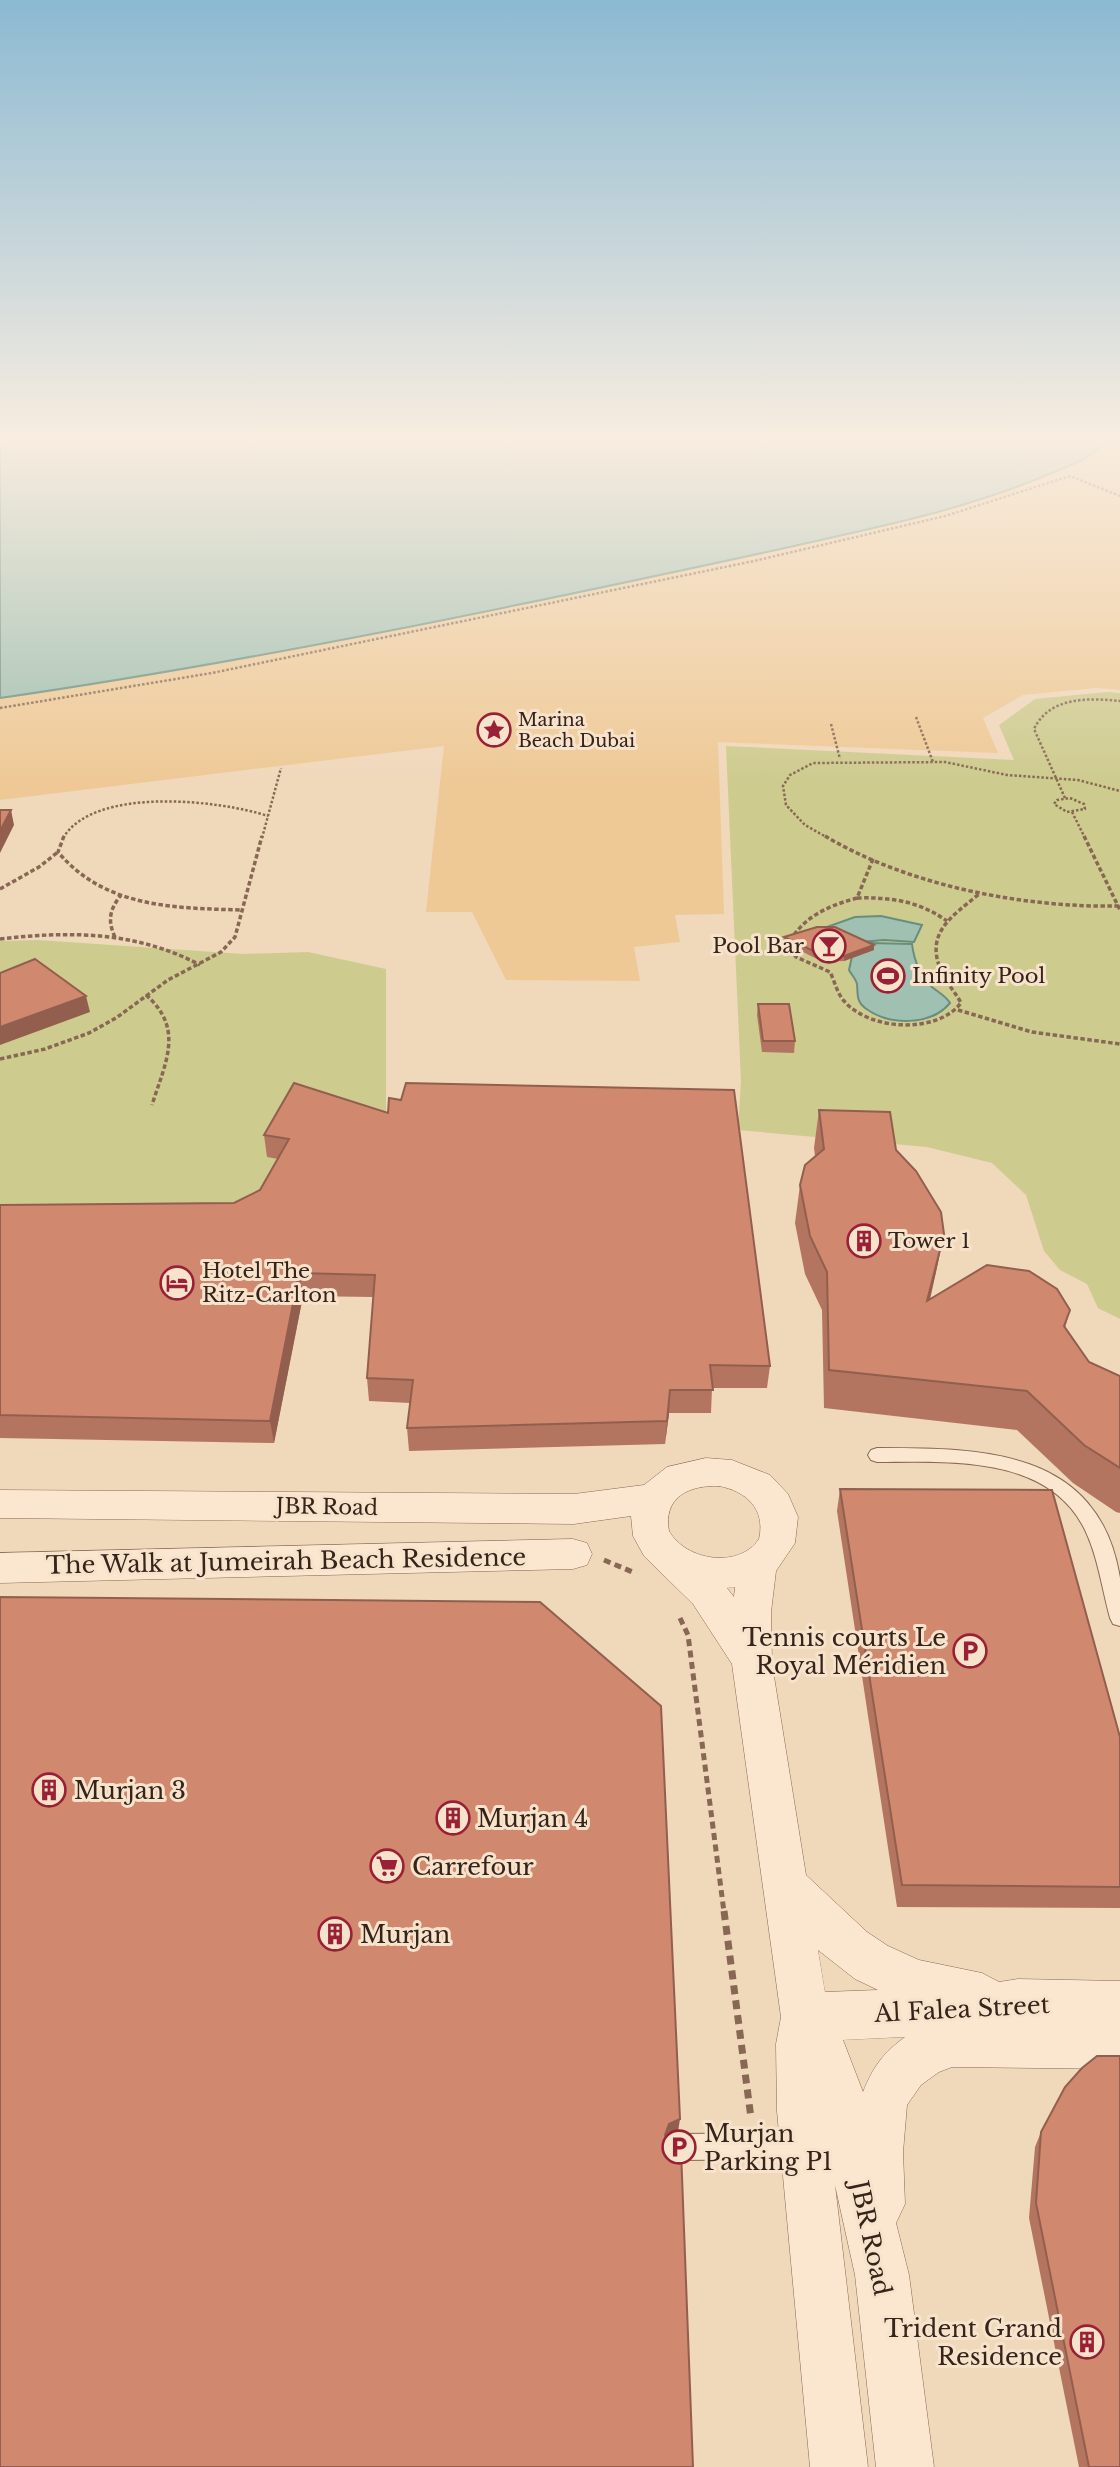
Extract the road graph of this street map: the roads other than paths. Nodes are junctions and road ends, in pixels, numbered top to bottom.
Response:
1 (877, 1455) dead end
2 (654, 1498) junction
3 (0, 1504) edge
4 (572, 1554) road end
5 (758, 1563) junction
6 (682, 1565) junction
7 (0, 1568) edge
8 (1120, 1618) edge
9 (752, 1664) junction
10 (785, 1885) junction
11 (1018, 2003) junction
12 (1120, 2004) edge
13 (805, 2017) junction
14 (1120, 2045) edge
15 (806, 2146) junction
16 (679, 2147) edge
17 (882, 2275) junction
18 (839, 2467) edge
19 (905, 2467) edge

1 - 8 lane
2 - 3 street, JBR Road
2 - 5 street, JBR Road
2 - 6 street, JBR Road
4 - 7 street, The Walk at Jumeirah Beach Residence
5 - 6 street, JBR Road
5 - 9 street, JBR Road
6 - 9 street, JBR Road
9 - 10 street, JBR Road
10 - 11 street
10 - 13 street, JBR Road
11 - 12 street, Al Falea Street
11 - 13 street, Al Falea Street
13 - 15 street, JBR Road
13 - 17 street, JBR Road
14 - 17 street, Al Falea Street
15 - 16 lane
15 - 18 street, JBR Road
17 - 19 street, JBR Road

